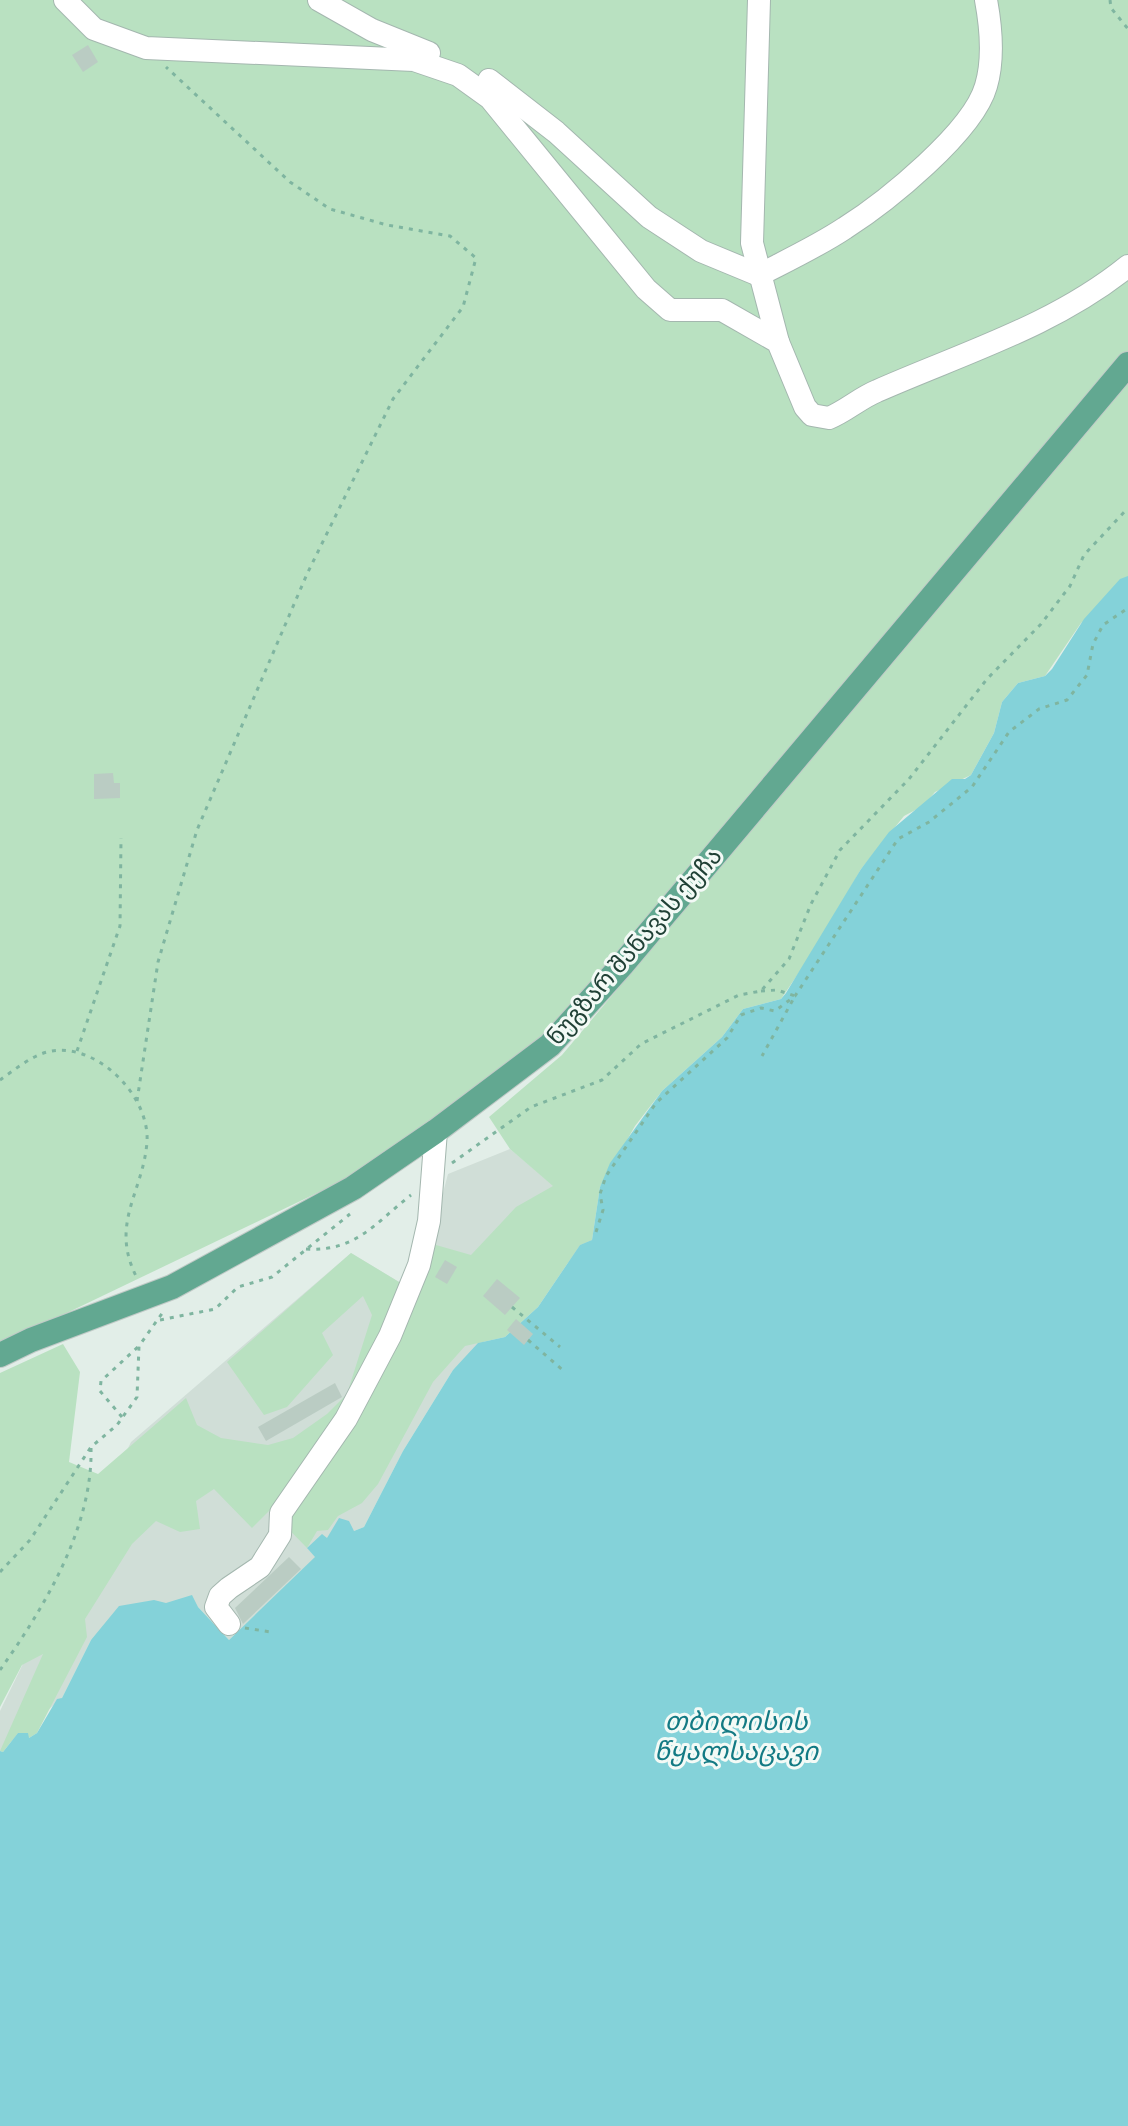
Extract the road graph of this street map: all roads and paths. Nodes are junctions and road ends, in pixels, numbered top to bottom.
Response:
1 (65, 0) edge
2 (319, 0) edge
3 (759, 0) edge
4 (986, 0) edge
5 (1110, 0) edge
6 (1128, 29) edge
7 (146, 48) junction
8 (1128, 266) edge
9 (759, 275) junction
10 (778, 342) junction
11 (1128, 364) edge
12 (1128, 508) edge
13 (1128, 608) edge
14 (121, 838) dead end
15 (761, 991) junction
16 (795, 996) junction
17 (77, 1051) junction
18 (762, 1056) dead end
19 (0, 1080) edge
20 (137, 1101) junction
21 (436, 1131) junction
22 (431, 1180) junction
23 (359, 1207) dead end
24 (596, 1232) dead end
25 (306, 1249) junction
26 (172, 1287) junction
27 (147, 1296) junction
28 (512, 1307) dead end
29 (160, 1320) junction
30 (528, 1340) dead end
31 (139, 1346) junction
32 (560, 1347) dead end
33 (0, 1355) edge
34 (565, 1372) dead end
35 (122, 1417) junction
36 (91, 1447) junction
37 (0, 1572) edge
38 (235, 1626) joint
39 (271, 1632) dead end
40 (0, 1670) edge

1 - 7 lane
2 - 9 lane
3 - 9 lane
4 - 9 lane
5 - 6 path
7 - 10 lane
7 - 20 path
8 - 10 lane
9 - 10 lane
11 - 21 main road, ნუგზარ შანავას ქუჩა
12 - 15 path
13 - 16 path
14 - 17 path
15 - 16 path
15 - 22 path
16 - 18 path
16 - 24 path
17 - 19 path
17 - 20 path
20 - 27 path
21 - 22 lane
21 - 26 main road, ნუგზარ შანავას ქუჩა
22 - 25 path
22 - 38 lane
23 - 25 path
25 - 29 path
26 - 27 main road, ნუგზარ შანავას ქუჩა
26 - 29 path
27 - 33 main road, ნუგზარ შანავას ქუჩა
28 - 32 path
29 - 31 path
30 - 34 path
31 - 35 path
31 - 35 path
35 - 36 path
36 - 37 path
36 - 40 path
38 - 39 path

